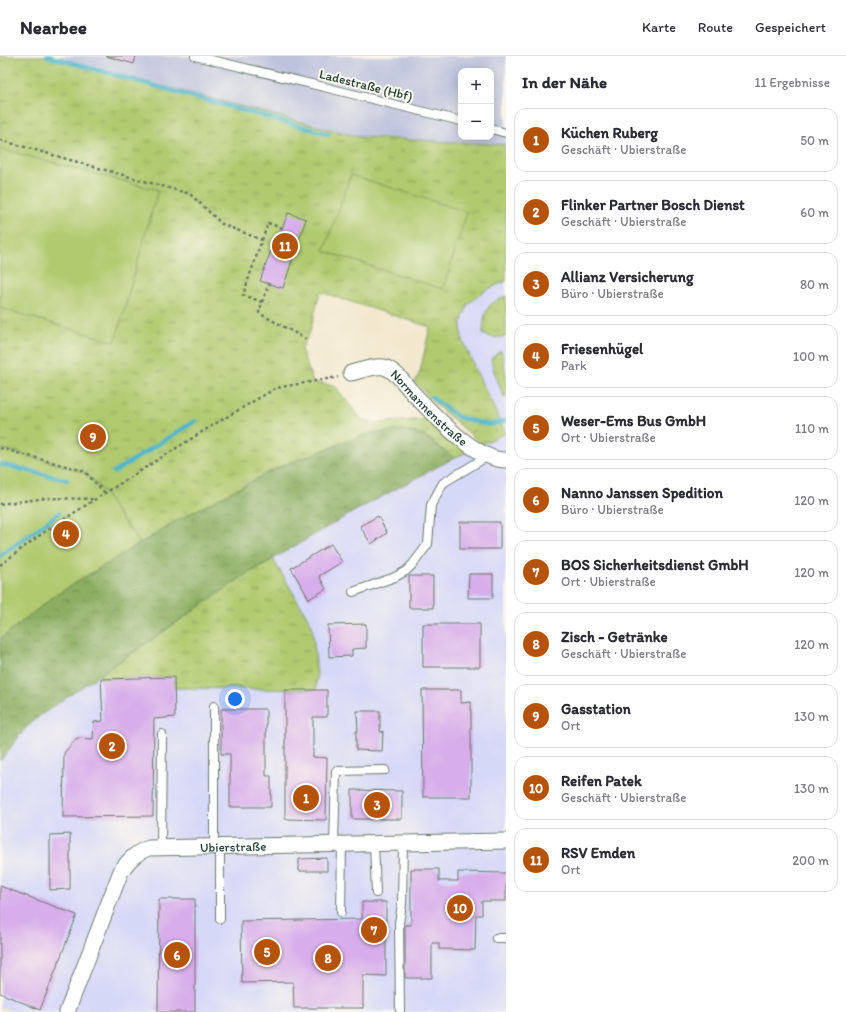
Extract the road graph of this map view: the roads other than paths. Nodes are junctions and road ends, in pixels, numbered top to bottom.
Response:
1 (195, 56) edge
2 (458, 120) edge
3 (494, 130) edge
4 (506, 133) edge
5 (351, 373) road end
6 (488, 456) junction
7 (506, 460) edge
8 (353, 592) dead end
9 (214, 706) dead end
10 (162, 734) dead end
11 (385, 770) dead end
12 (506, 841) edge
13 (403, 843) junction
14 (338, 844) junction
15 (374, 844) junction
16 (217, 846) junction
17 (161, 848) junction
18 (376, 893) dead end
19 (341, 912) dead end
20 (220, 919) dead end
21 (496, 938) dead end
22 (506, 938) edge
23 (67, 1012) edge
24 (400, 1012) edge

1 - 2 lane, Ladestraße (Hbf)
3 - 4 lane
5 - 6 street, Normannenstraße
6 - 7 street, Normannenstraße
6 - 8 lane
9 - 16 lane
10 - 17 lane
11 - 14 lane
12 - 13 street, Ubierstraße
13 - 15 street, Ubierstraße
13 - 24 lane
14 - 15 street, Ubierstraße
14 - 16 street, Ubierstraße
14 - 19 lane
15 - 18 lane
16 - 17 street, Ubierstraße
16 - 20 lane
17 - 23 street, Ubierstraße
21 - 22 lane

